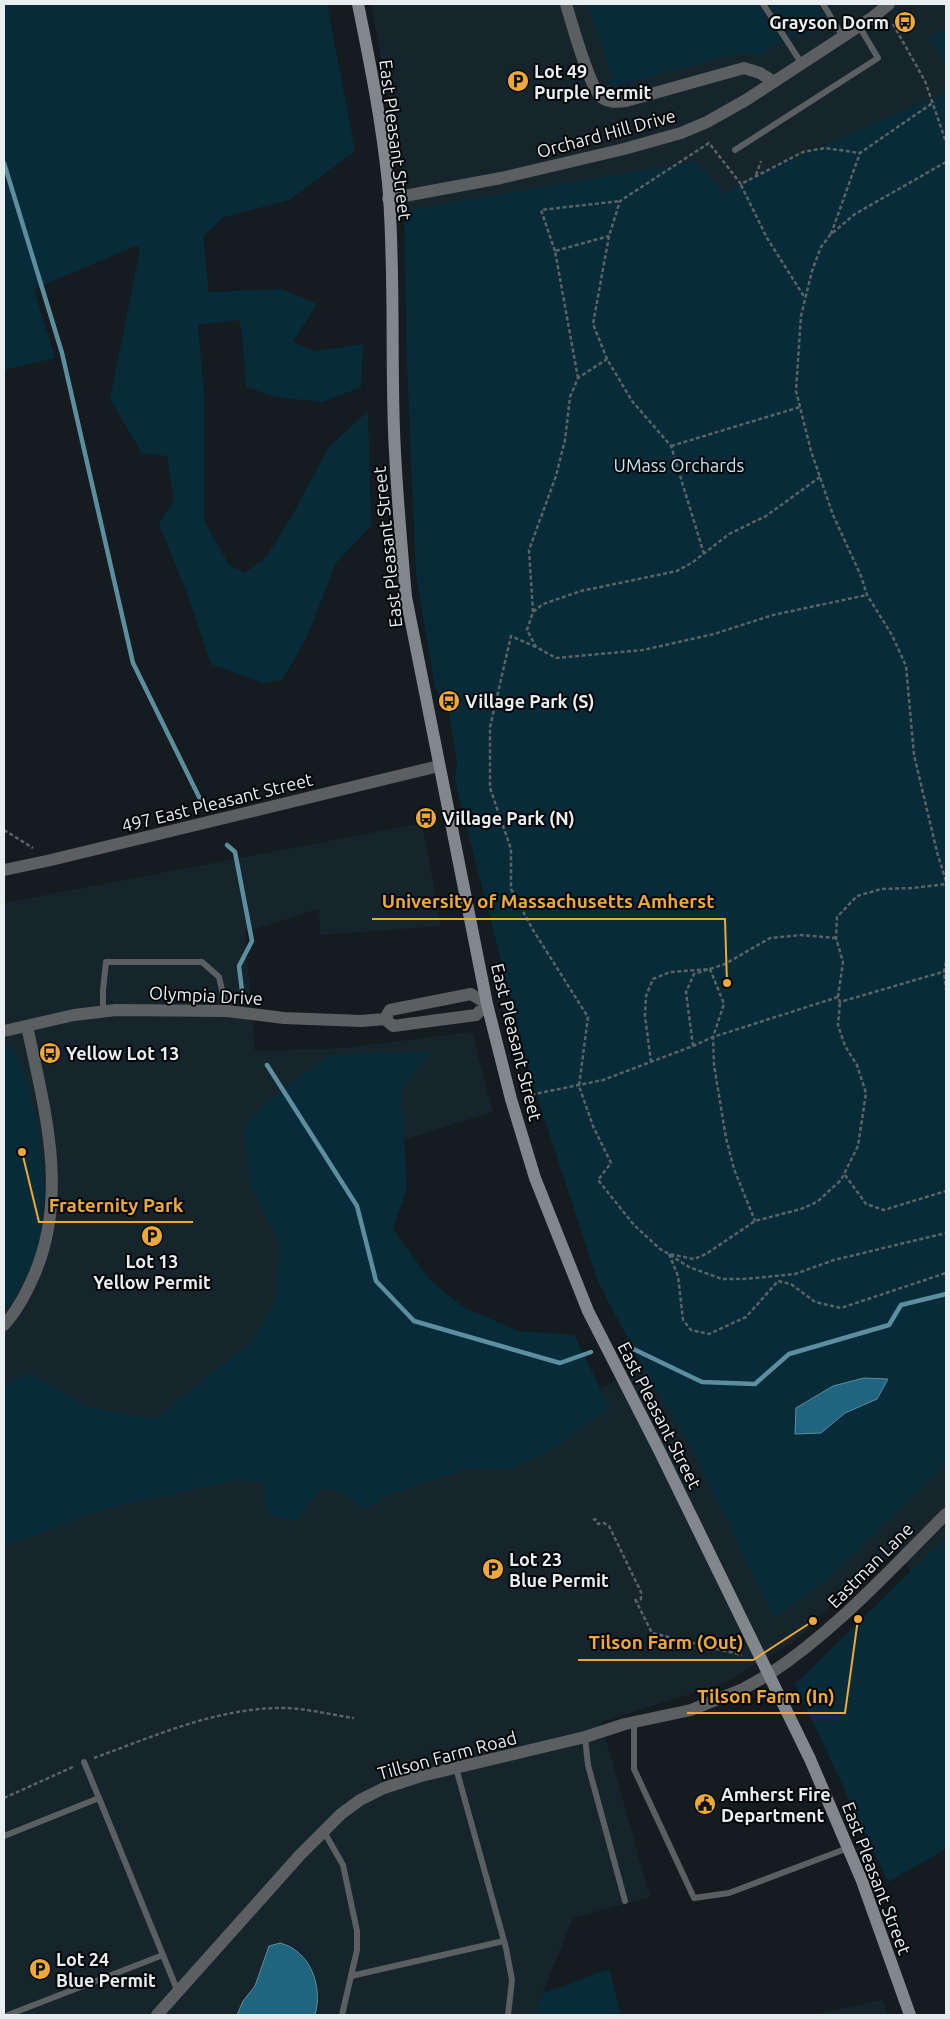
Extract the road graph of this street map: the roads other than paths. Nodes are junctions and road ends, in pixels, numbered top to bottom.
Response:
1 (358, 4) edge
2 (566, 4) edge
3 (763, 4) edge
4 (823, 4) edge
5 (888, 4) edge
6 (860, 26) junction
7 (843, 37) junction
8 (802, 64) junction
9 (774, 82) junction
10 (735, 150) dead end
11 (388, 199) junction
12 (439, 766) junction
13 (4, 870) edge
14 (487, 1004) junction
15 (227, 1010) junction
16 (103, 1011) junction
17 (385, 1019) junction
18 (27, 1026) junction
19 (4, 1031) edge
20 (4, 1325) edge
21 (946, 1514) edge
22 (768, 1675) junction
23 (634, 1722) junction
24 (585, 1737) junction
25 (84, 1762) road end
26 (456, 1768) junction
27 (99, 1798) junction
28 (323, 1830) junction
29 (4, 1836) edge
30 (848, 1848) junction
31 (625, 1901) dead end
32 (504, 1941) junction
33 (163, 1955) junction
34 (352, 1976) junction
35 (178, 1992) junction
36 (8, 2015) edge
37 (158, 2015) edge
38 (342, 2015) edge
39 (508, 2015) edge
40 (910, 2015) edge

1 - 11 main road, East Pleasant Street
2 - 9 street
3 - 8 lane
4 - 7 lane
5 - 6 street, Orchard Hill Drive
6 - 7 street, Orchard Hill Drive
6 - 10 lane
7 - 8 street, Orchard Hill Drive
8 - 9 street, Orchard Hill Drive
9 - 11 street, Orchard Hill Drive
11 - 12 main road, East Pleasant Street
12 - 13 street, 497 East Pleasant Street
12 - 14 main road, East Pleasant Street
14 - 17 street, Olympia Drive
14 - 17 street, Olympia Drive
14 - 22 main road, East Pleasant Street
15 - 16 street, Olympia Drive
15 - 16 lane
15 - 17 street, Olympia Drive
16 - 18 street, Olympia Drive
18 - 19 street, Olympia Drive
18 - 20 street
21 - 22 street, Eastman Lane
22 - 23 street, Tillson Farm Road
22 - 30 main road, East Pleasant Street
23 - 24 street, Tillson Farm Road
23 - 30 lane
24 - 26 street, Tillson Farm Road
24 - 31 lane
25 - 27 lane
26 - 28 street, Tillson Farm Road
26 - 32 lane
27 - 29 lane
27 - 33 lane
28 - 34 lane
28 - 35 street, Tillson Farm Road
30 - 40 main road, East Pleasant Street
32 - 34 lane
32 - 39 lane
33 - 35 lane
33 - 36 lane
34 - 38 lane
35 - 37 street, Tillson Farm Road

